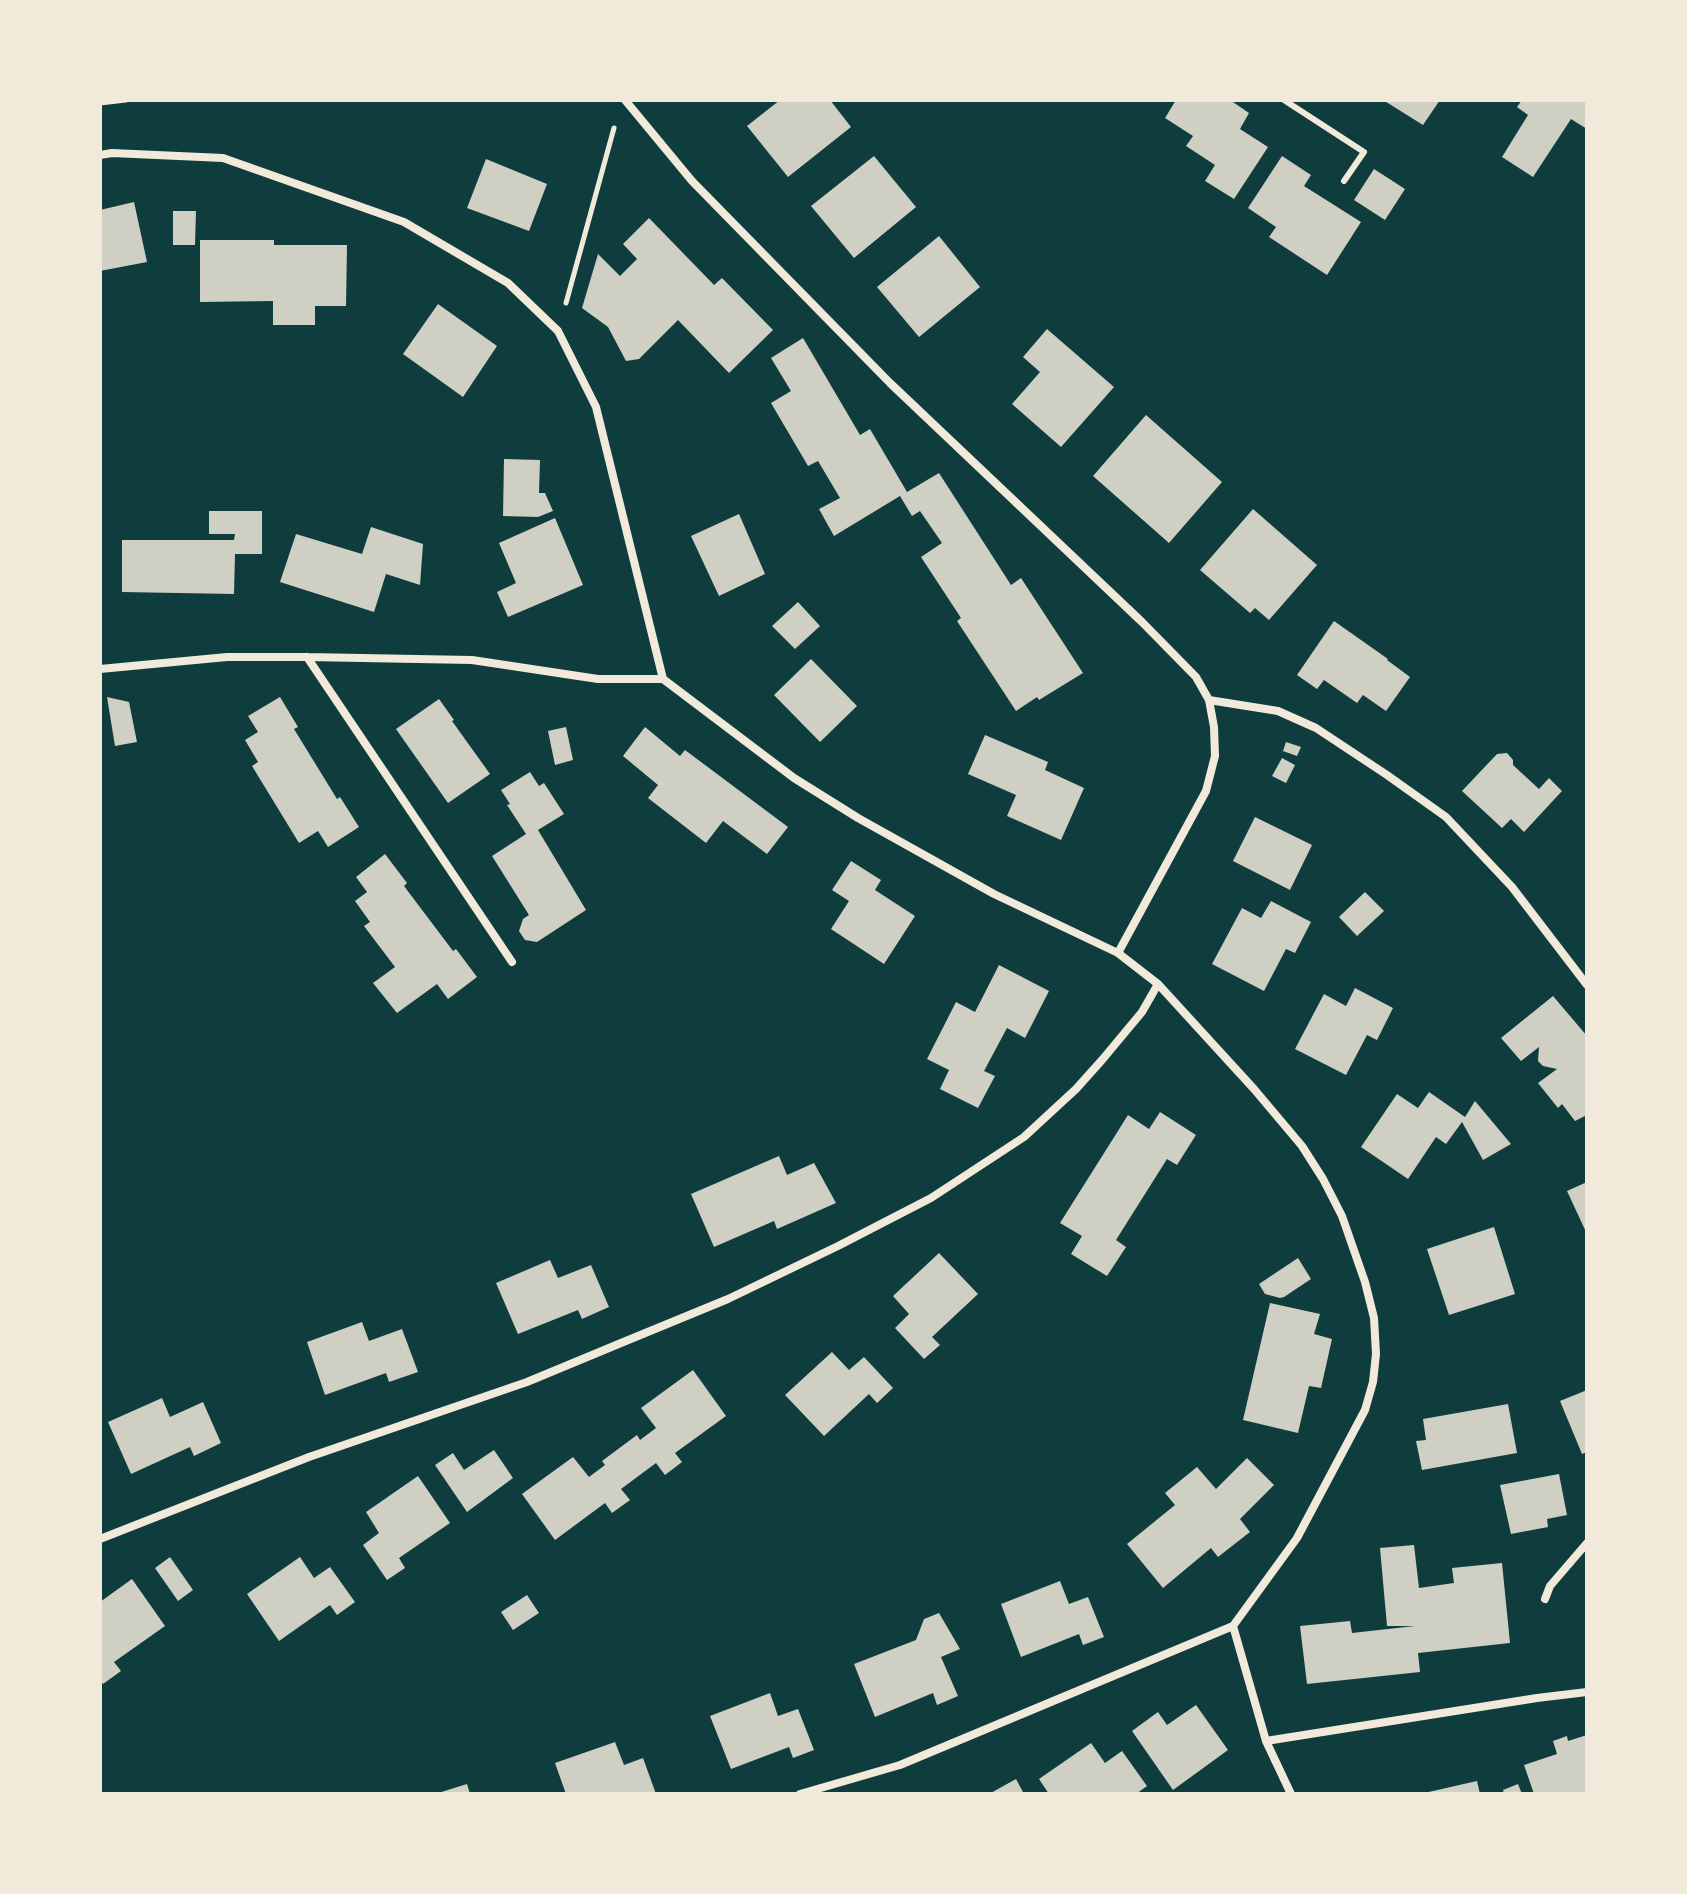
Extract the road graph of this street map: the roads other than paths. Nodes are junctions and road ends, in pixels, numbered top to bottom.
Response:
1 (625, 100) edge
2 (1289, 101) edge
3 (100, 155) edge
4 (1344, 181) dead end
5 (307, 657) junction
6 (100, 669) edge
7 (663, 679) junction
8 (1209, 700) junction
9 (1118, 953) junction
10 (512, 962) dead end
11 (1158, 984) junction
12 (1587, 985) edge
13 (100, 1539) edge
14 (1587, 1543) edge
15 (1545, 1599) dead end
16 (1233, 1626) junction
17 (1587, 1692) edge
18 (1266, 1741) junction
19 (800, 1794) edge
20 (1291, 1794) edge

1 - 8 street
2 - 4 lane
3 - 7 street
5 - 6 street
5 - 7 street
5 - 10 street
7 - 9 street
8 - 9 street
8 - 12 street
9 - 11 street
11 - 13 street
11 - 16 street
14 - 15 street
16 - 18 street
16 - 19 street
17 - 18 street
18 - 20 street

